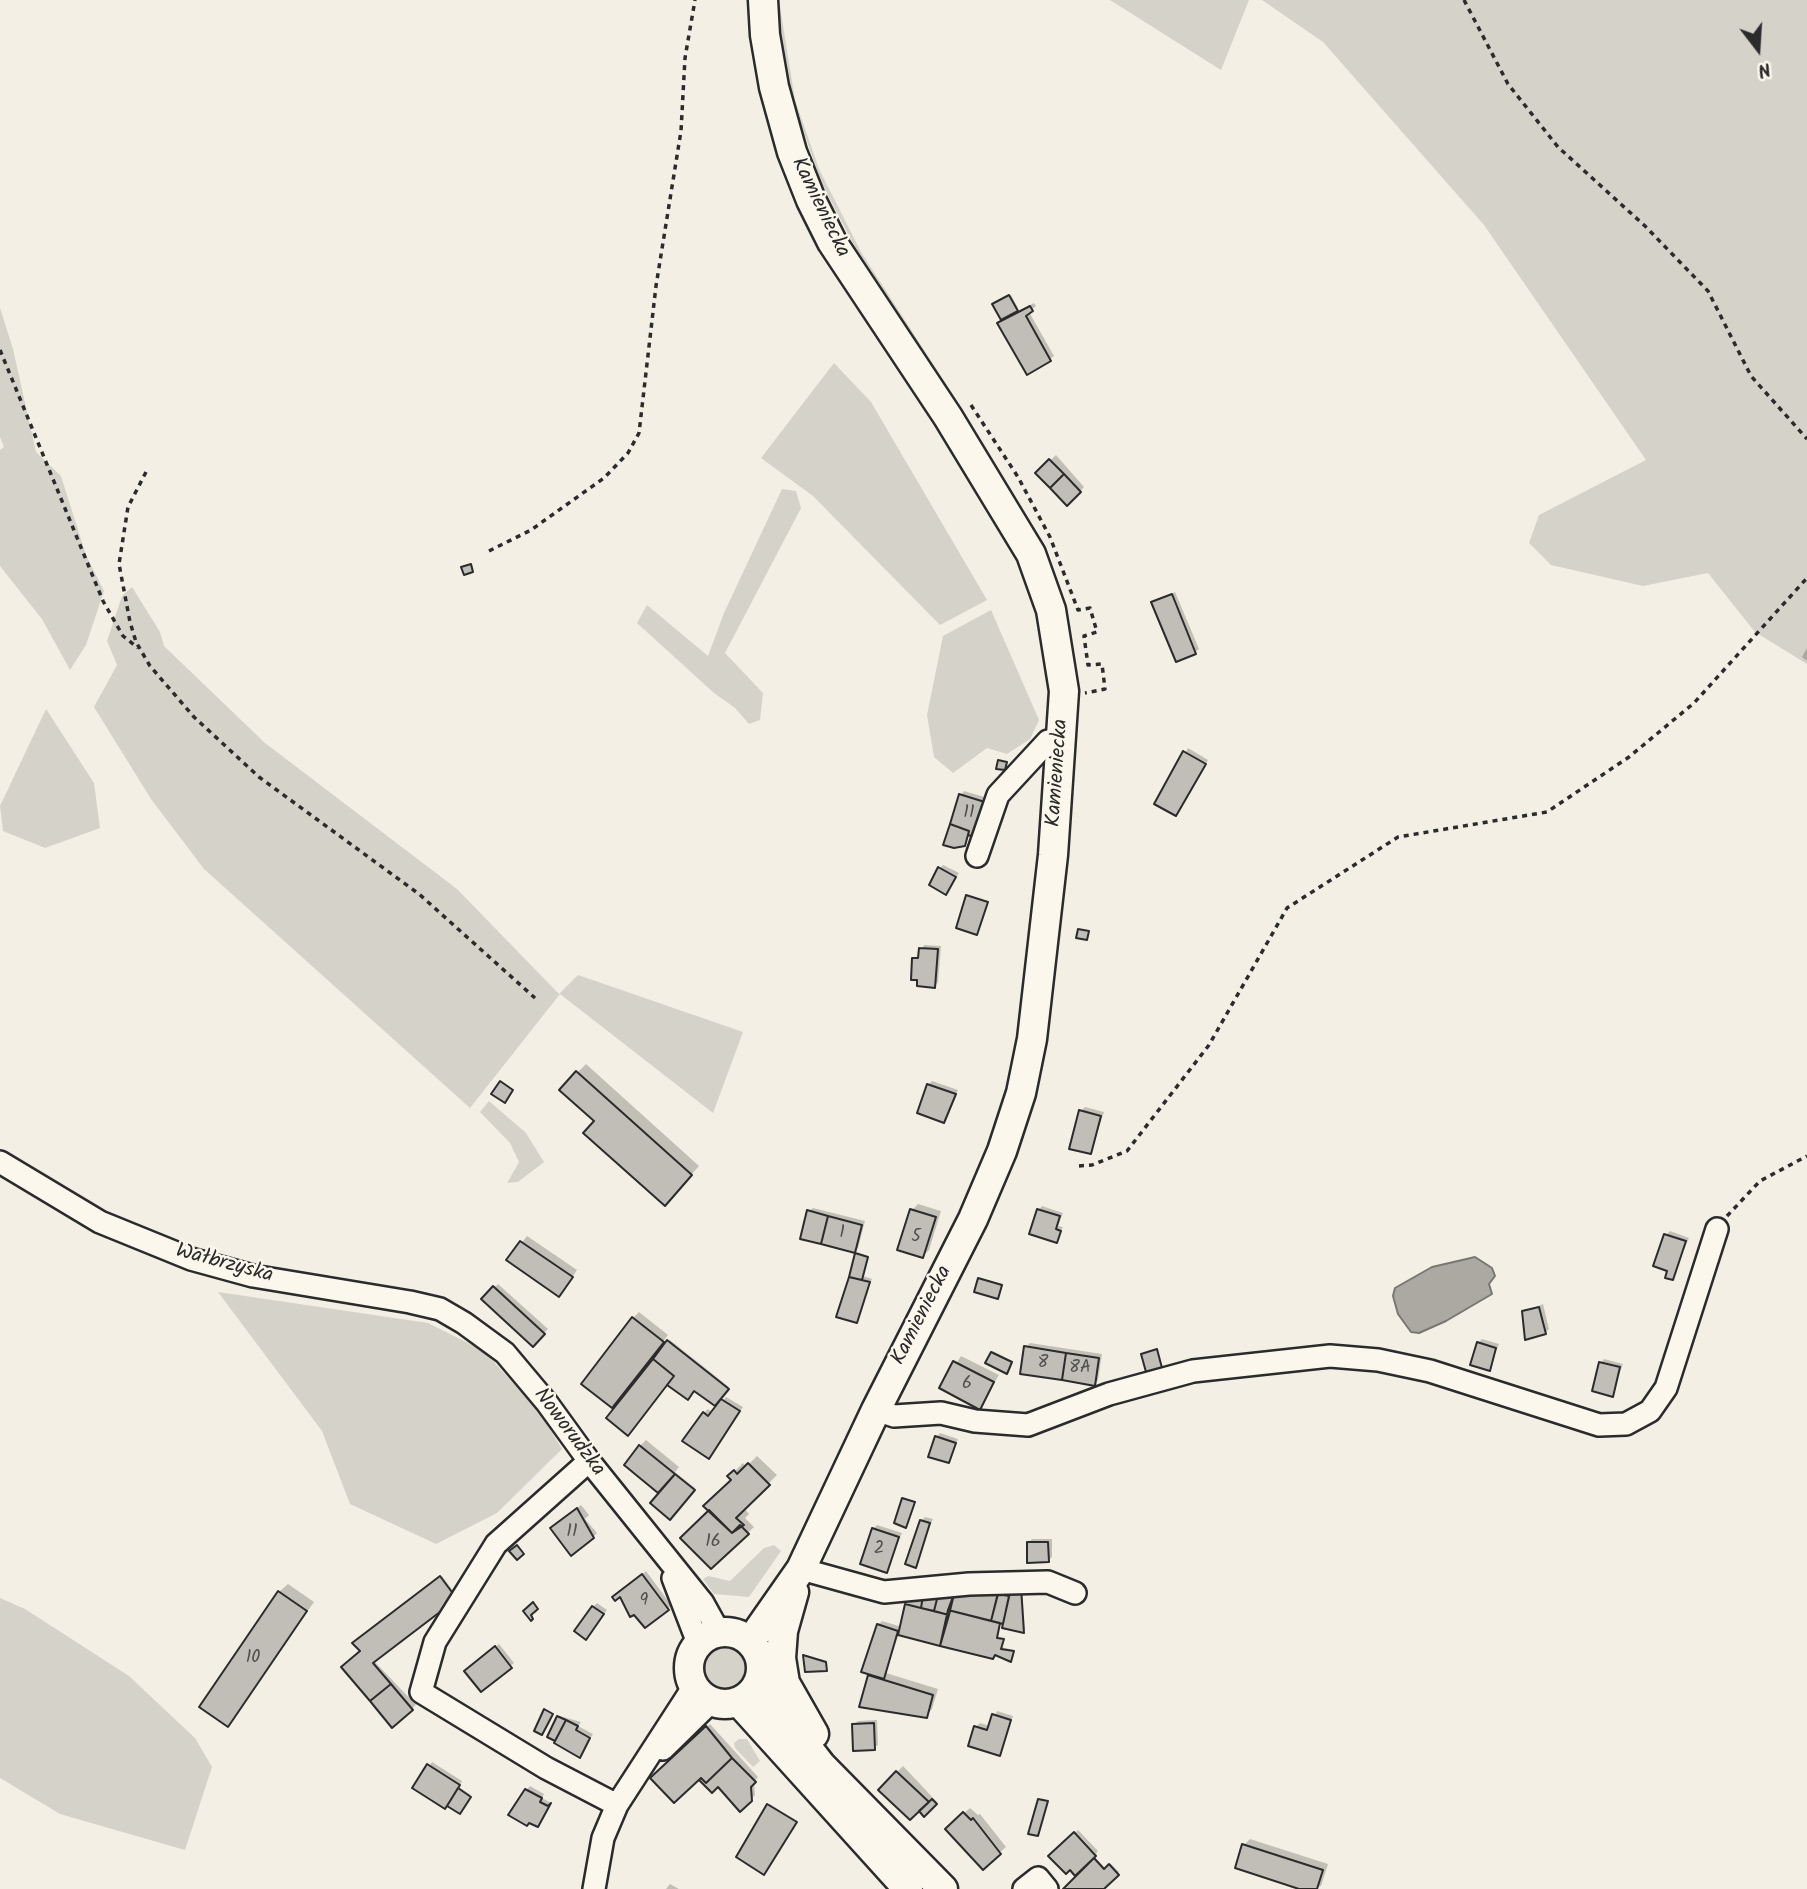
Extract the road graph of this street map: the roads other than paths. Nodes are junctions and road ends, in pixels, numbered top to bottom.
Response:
1 (763, 0) edge
2 (1062, 740) junction
3 (976, 856) dead end
4 (0, 1162) edge
5 (1717, 1228) road end
6 (464, 1323) joint
7 (876, 1410) junction
8 (589, 1461) junction
9 (801, 1569) junction
10 (1075, 1593) dead end
11 (725, 1638) junction
12 (748, 1693) junction
13 (702, 1694) junction
14 (859, 1802) junction
15 (617, 1805) junction
16 (594, 1889) edge
17 (908, 1889) edge
18 (943, 1889) edge
19 (1024, 1889) edge
20 (1047, 1889) edge

1 - 2 main road, Kamieniecka
2 - 3 street
2 - 7 main road, Kamieniecka
4 - 6 street, Wałbrzyska
5 - 7 street
6 - 8 street, Noworudzka
7 - 9 main road, Kamieniecka
8 - 11 street, Noworudzka
8 - 15 street
9 - 10 street
9 - 11 main road, Kamieniecka
9 - 14 main road
11 - 12 main road
11 - 13 main road
12 - 13 main road
12 - 14 main road
12 - 17 main road
13 - 15 street
14 - 18 main road
15 - 16 street
19 - 20 street

